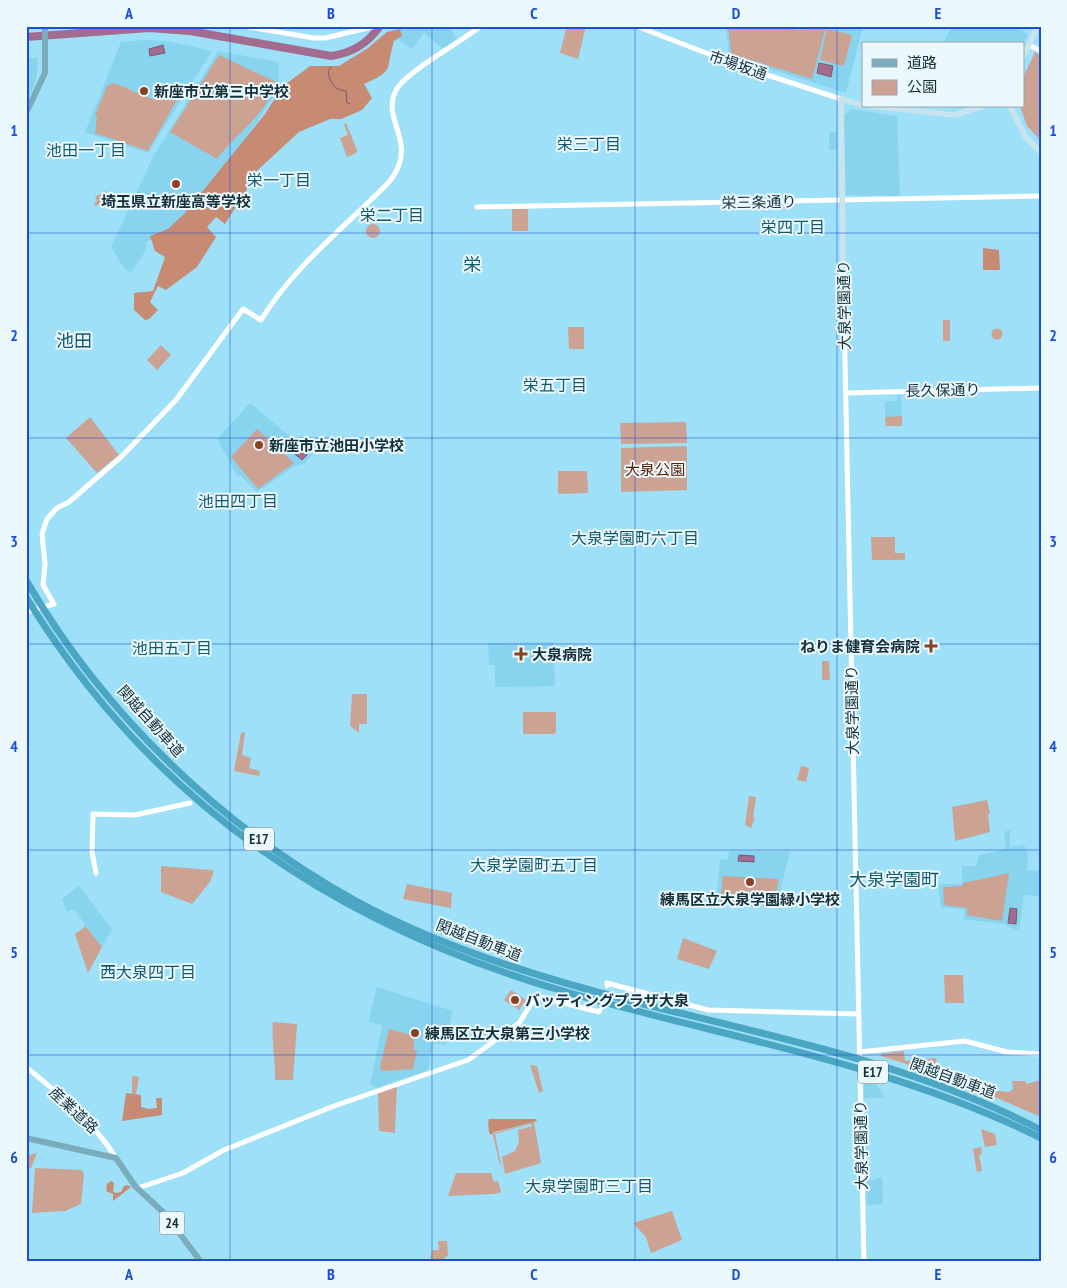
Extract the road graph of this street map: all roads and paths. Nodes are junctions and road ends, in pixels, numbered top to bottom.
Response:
1 (44, 26) edge
2 (242, 26) edge
3 (376, 26) edge
4 (481, 26) edge
5 (636, 26) edge
6 (1038, 26) edge
7 (1029, 45) junction
8 (1041, 51) edge
9 (1024, 55) edge
10 (841, 99) junction
11 (862, 105) edge
12 (889, 108) edge
13 (977, 108) edge
14 (1011, 108) edge
15 (26, 113) edge
16 (1041, 153) edge
17 (1041, 196) edge
18 (842, 200) junction
19 (477, 207) dead end
20 (843, 267) joint
21 (1041, 388) edge
22 (846, 393) junction
23 (26, 580) edge
24 (26, 597) edge
25 (26, 612) edge
26 (190, 803) dead end
27 (96, 873) dead end
28 (606, 986) dead end
29 (599, 1011) dead end
30 (858, 1014) junction
31 (700, 1022) junction
32 (859, 1052) junction
33 (1041, 1054) edge
34 (26, 1067) edge
35 (1041, 1130) edge
36 (26, 1138) edge
37 (1041, 1138) edge
38 (116, 1158) junction
39 (138, 1188) junction
40 (201, 1262) edge
41 (864, 1262) edge

1 - 15 main road
2 - 3 street
4 - 25 street
5 - 10 street, 市場坂通
6 - 7 main road
7 - 8 street
7 - 9 main road
10 - 11 main road
10 - 18 main road, 大泉学園通り
12 - 13 main road
14 - 16 main road
17 - 18 street, 栄三条通り
18 - 19 street, 栄三条通り
18 - 20 main road, 大泉学園通り
20 - 22 street, 大泉学園通り
21 - 22 street, 長久保通り
22 - 30 street, 大泉学園通り
23 - 31 highway, 関越自動車道 / E17
24 - 31 highway, 関越自動車道 / E17
26 - 27 street
28 - 30 street
29 - 39 street
30 - 32 street, 大泉学園通り
31 - 35 highway, 関越自動車道 / E17
31 - 37 highway, 関越自動車道 / E17
32 - 33 street
32 - 41 street, 大泉学園通り
34 - 38 street, 産業道路
36 - 38 main road
38 - 39 main road, 24
39 - 40 main road, 24

